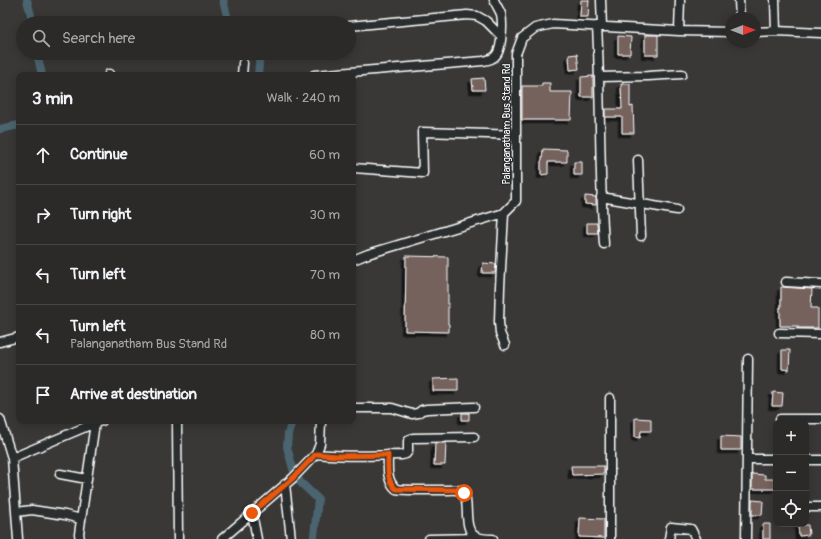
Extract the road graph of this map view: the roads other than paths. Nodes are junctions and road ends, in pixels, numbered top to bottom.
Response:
1 (494, 0) edge
2 (601, 0) edge
3 (680, 0) edge
4 (739, 0) edge
5 (775, 0) edge
6 (740, 12) edge
7 (356, 25) edge
8 (599, 26) junction
9 (776, 31) junction
10 (679, 32) junction
11 (725, 32) edge
12 (761, 32) edge
13 (821, 33) edge
14 (501, 36) junction
15 (243, 63) dead end
16 (242, 72) edge
17 (350, 72) edge
18 (682, 74) dead end
19 (599, 77) junction
20 (516, 135) junction
21 (638, 160) dead end
22 (356, 168) edge
23 (601, 197) junction
24 (640, 204) junction
25 (677, 210) dead end
26 (504, 213) junction
27 (641, 236) dead end
28 (604, 244) dead end
29 (356, 259) edge
30 (786, 282) dead end
31 (821, 284) edge
32 (779, 333) dead end
33 (821, 334) edge
34 (16, 338) edge
35 (0, 342) edge
36 (505, 345) dead end
37 (748, 359) dead end
38 (610, 398) dead end
39 (474, 407) dead end
40 (356, 408) edge
41 (0, 419) edge
42 (809, 419) edge
43 (821, 419) edge
44 (92, 424) edge
45 (97, 424) edge
46 (177, 424) edge
47 (321, 424) edge
48 (474, 436) dead end
49 (316, 454) junction
50 (388, 455) junction
51 (12, 458) junction
52 (747, 459) junction
53 (773, 459) edge
54 (809, 460) edge
55 (821, 460) edge
56 (60, 474) dead end
57 (87, 479) junction
58 (285, 484) junction
59 (809, 507) edge
60 (821, 508) edge
61 (16, 512) junction
62 (252, 513) junction
63 (82, 519) junction
64 (480, 538) junction
65 (18, 539) edge
66 (80, 539) edge
67 (178, 539) edge
68 (222, 539) edge
69 (257, 539) edge
70 (291, 539) edge
71 (429, 539) edge
72 (493, 539) edge
73 (610, 539) edge
74 (670, 539) edge
75 (696, 539) edge
76 (746, 539) edge

1 - 14 street
2 - 8 street
3 - 10 street
4 - 6 street
5 - 9 street
7 - 14 street
8 - 10 street, Palanganatham Bus Stand Rd
8 - 19 street
8 - 20 street, Palanganatham Bus Stand Rd
9 - 12 street
9 - 13 street
10 - 11 street, Palanganatham Bus Stand Rd
14 - 17 street
15 - 16 street
18 - 19 street
19 - 23 street
20 - 22 street
20 - 26 street, Palanganatham Bus Stand Rd
21 - 24 street
23 - 24 street
23 - 28 street
24 - 25 street
24 - 27 street
26 - 29 street
26 - 36 street
30 - 31 street
32 - 33 street
34 - 35 street
37 - 52 street
38 - 73 street
39 - 40 street
41 - 51 street
42 - 43 street
44 - 51 street
45 - 57 street
46 - 67 street
47 - 49 street
48 - 50 street
49 - 50 street
49 - 58 street
50 - 64 street
51 - 61 street
52 - 53 street
52 - 76 street
54 - 55 street
56 - 57 street
57 - 63 street
58 - 62 street
58 - 70 street
59 - 60 street
61 - 63 street
61 - 65 street
62 - 68 street
62 - 69 street
63 - 66 street
64 - 71 street
64 - 72 street
74 - 75 street

